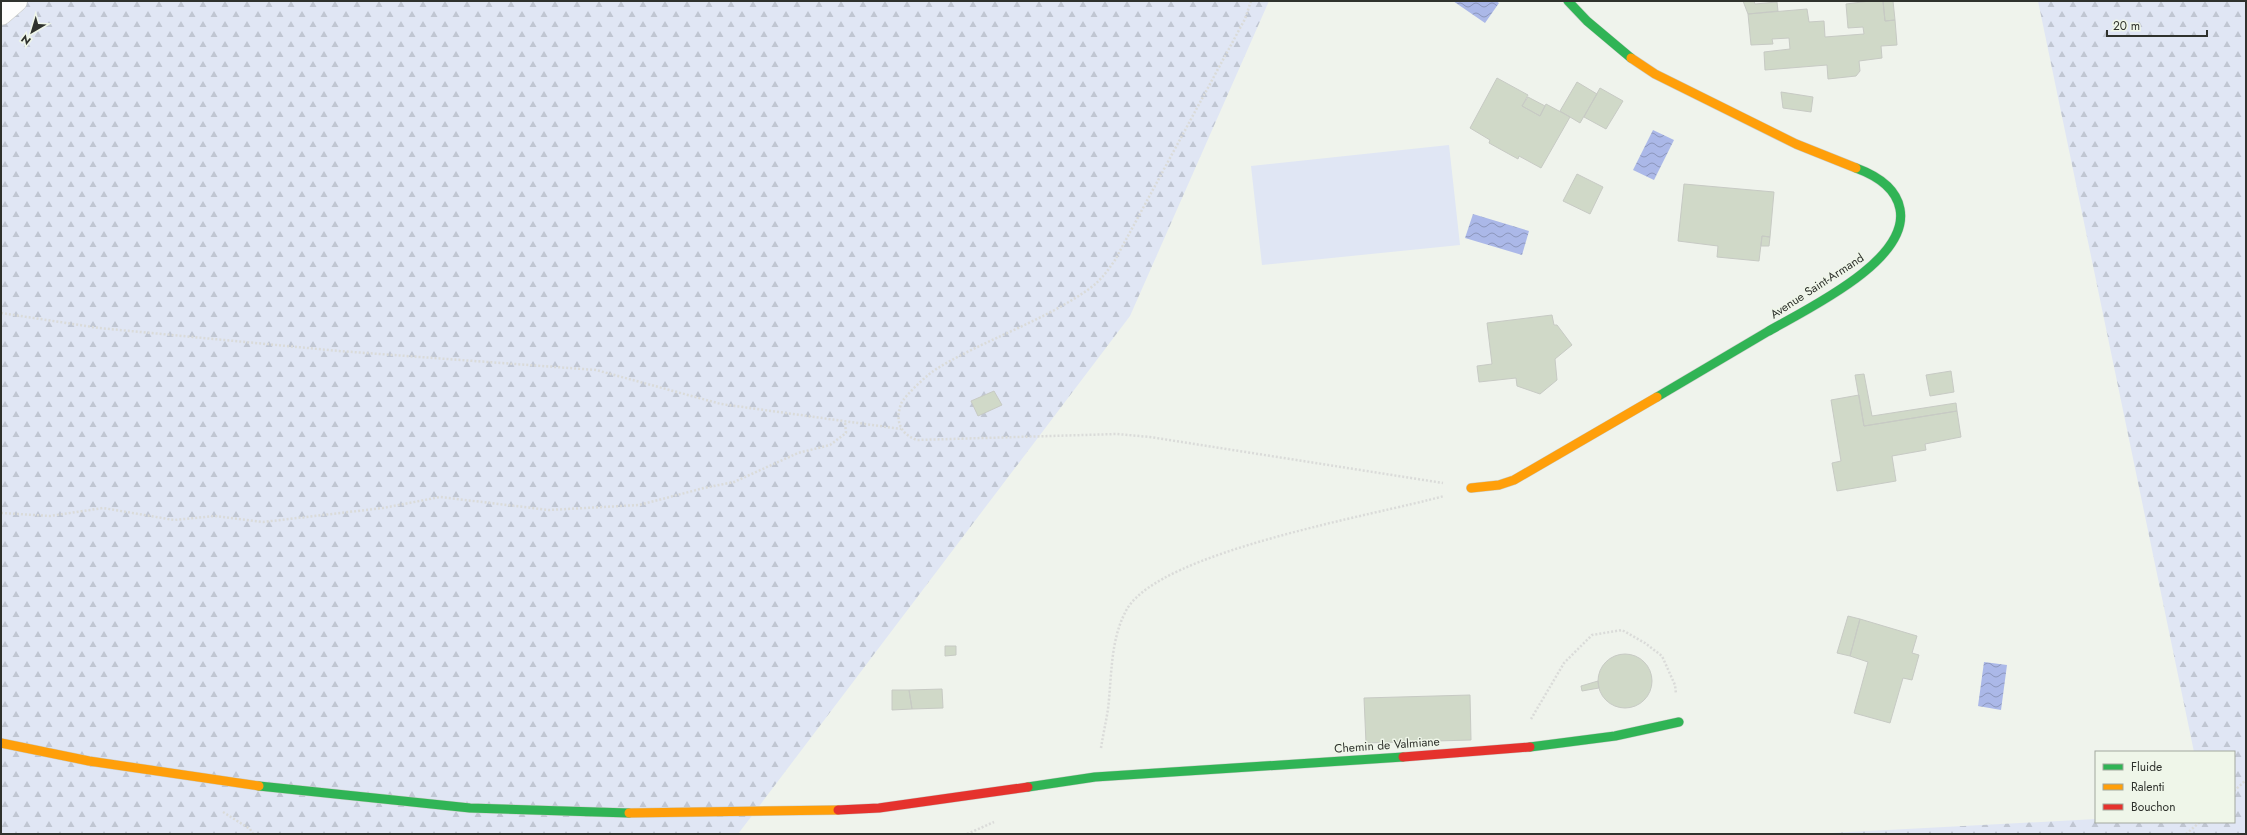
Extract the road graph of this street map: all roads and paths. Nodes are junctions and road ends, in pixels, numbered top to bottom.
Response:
1 (16, 1) edge
2 (1251, 1) edge
3 (1568, 1) edge
4 (1, 14) edge
5 (1, 313) edge
6 (845, 422) junction
7 (901, 429) junction
8 (1471, 488) junction
9 (1, 513) edge
10 (1679, 722) joint
11 (1, 743) edge
12 (1518, 749) junction
13 (1095, 778) junction
14 (2246, 780) edge
15 (2235, 790) edge
16 (2199, 823) edge
17 (2186, 834) edge

1 - 4 street
2 - 7 path
3 - 8 street, Avenue Saint-Armand
5 - 6 path
6 - 7 path
6 - 9 path
7 - 8 path
8 - 13 path
10 - 12 street, Chemin de Valmiane
10 - 12 path
11 - 13 street, Chemin de Valmiane
12 - 13 street, Chemin de Valmiane
14 - 15 path
16 - 17 path

